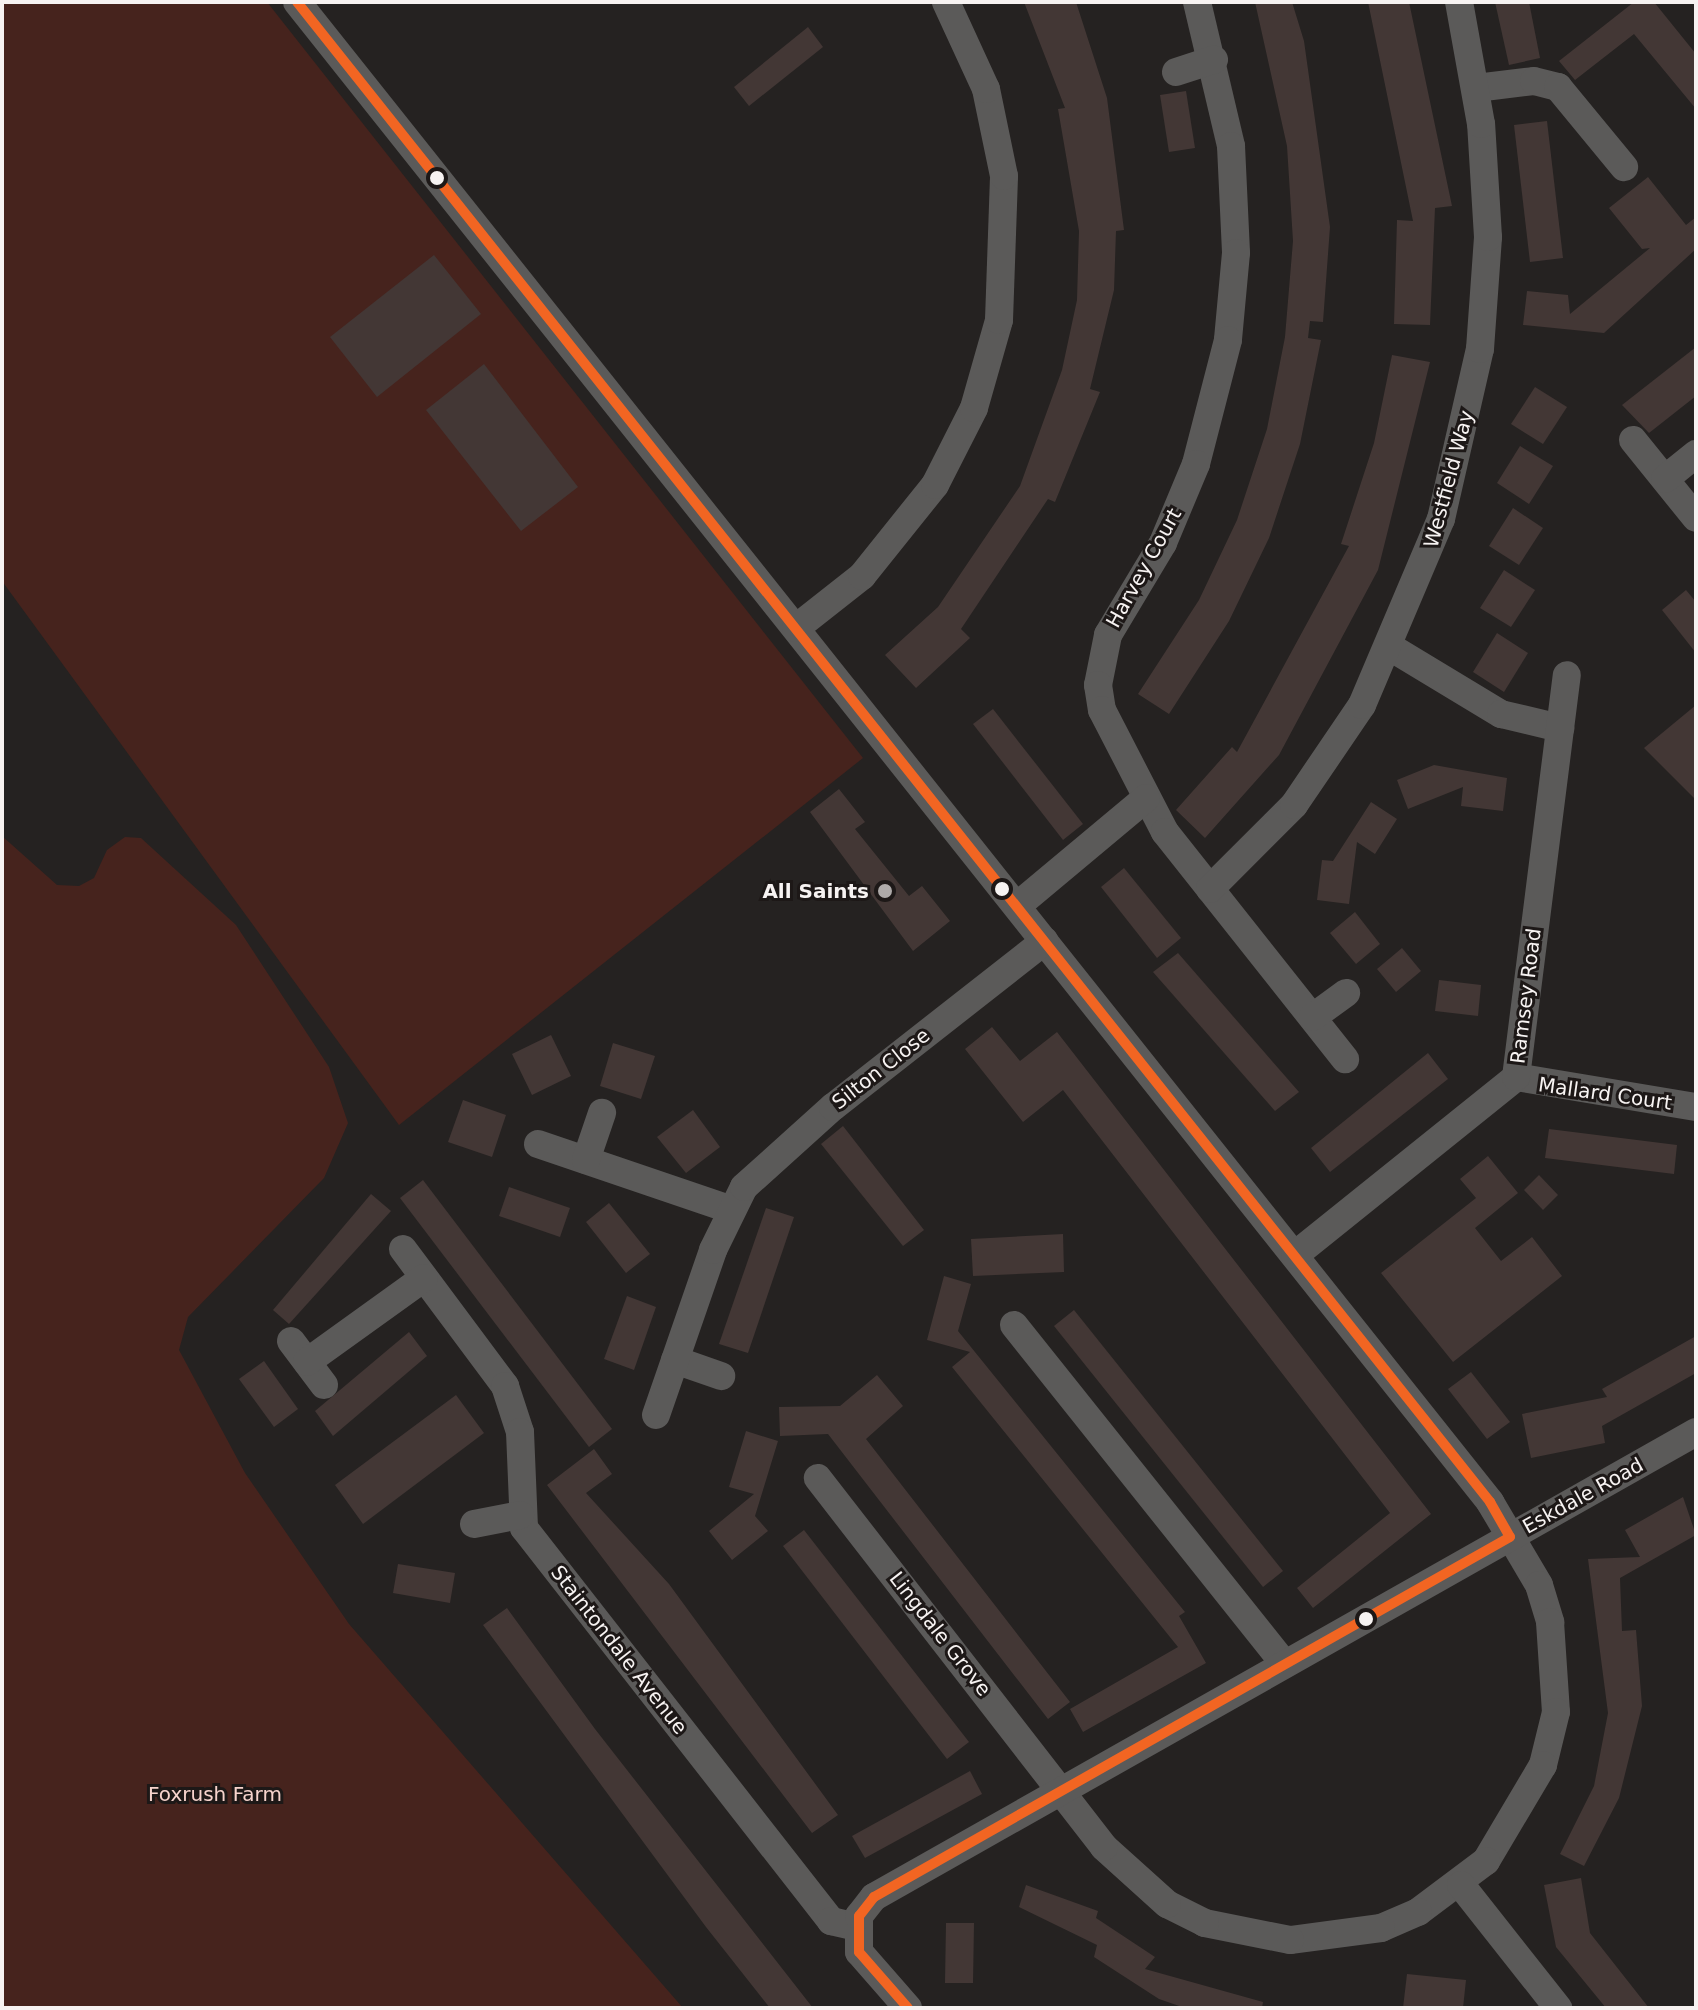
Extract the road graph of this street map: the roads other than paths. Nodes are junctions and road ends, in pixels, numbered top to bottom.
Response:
1 (297, 2) edge
2 (946, 2) edge
3 (1197, 2) edge
4 (1459, 2) edge
5 (1214, 60) junction
6 (1176, 72) dead end
7 (1476, 88) junction
8 (1624, 167) dead end
9 (1633, 440) dead end
10 (1696, 454) edge
11 (1665, 479) junction
12 (1696, 518) edge
13 (796, 628) junction
14 (1390, 647) junction
15 (1567, 675) dead end
16 (1560, 728) junction
17 (1146, 798) junction
18 (1210, 889) junction
19 (1017, 906) junction
20 (1045, 941) junction
21 (1346, 993) dead end
22 (1313, 1017) junction
23 (1345, 1059) dead end
24 (1516, 1077) junction
25 (1696, 1107) edge
26 (602, 1113) dead end
27 (538, 1144) dead end
28 (586, 1160) junction
29 (729, 1209) junction
30 (403, 1249) dead end
31 (1295, 1255) junction
32 (424, 1278) junction
33 (1014, 1325) dead end
34 (675, 1360) junction
35 (721, 1376) dead end
36 (324, 1385) dead end
37 (656, 1415) dead end
38 (1696, 1432) edge
39 (818, 1478) dead end
40 (520, 1515) junction
41 (474, 1524) dead end
42 (1510, 1537) junction
43 (1285, 1664) junction
44 (1062, 1790) junction
45 (1461, 1885) junction
46 (856, 1927) junction
47 (908, 2008) edge
48 (1558, 2008) edge

1 - 13 street
2 - 13 street
3 - 5 street, Harvey Court
4 - 7 street, Westfield Way
5 - 6 street
5 - 17 street, Harvey Court
7 - 8 street
7 - 14 street, Westfield Way
9 - 11 street
10 - 11 street
11 - 12 street
13 - 19 street
14 - 16 street
14 - 18 street, Westfield Way
15 - 16 street, Ramsey Road
16 - 24 street, Ramsey Road
17 - 18 street, Harvey Court
17 - 19 street
18 - 22 street, Harvey Court
19 - 20 street
20 - 29 street, Silton Close
20 - 31 street
21 - 22 street
22 - 23 street, Harvey Court
24 - 25 street, Mallard Court
24 - 31 street, Ramsey Road
26 - 28 street
27 - 28 street
28 - 29 street
29 - 34 street, Silton Close
30 - 32 street
31 - 42 street
32 - 36 street
32 - 40 street
33 - 43 street
34 - 35 street
34 - 37 street, Silton Close
38 - 42 street, Eskdale Road
39 - 44 street, Lingdale Grove
40 - 41 street
40 - 46 street, Staintondale Avenue
42 - 43 street, Eskdale Road
42 - 45 street
43 - 44 street, Eskdale Road
44 - 45 street, Lingdale Grove
44 - 46 street, Eskdale Road
45 - 48 street
46 - 47 street

